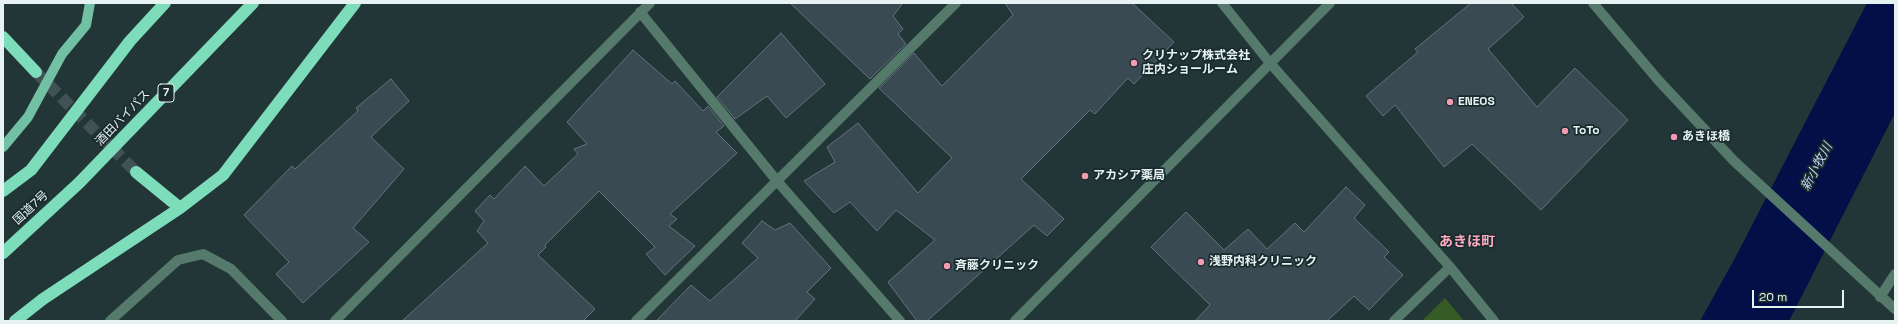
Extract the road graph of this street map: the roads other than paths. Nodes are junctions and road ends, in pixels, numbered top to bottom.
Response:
1 (90, 3) edge
2 (165, 3) edge
3 (254, 3) edge
4 (355, 3) edge
5 (650, 3) edge
6 (956, 3) edge
7 (1222, 3) edge
8 (1330, 3) edge
9 (1593, 3) edge
10 (640, 12) junction
11 (3, 37) edge
12 (1270, 63) junction
13 (36, 72) tunnel mouth
14 (3, 147) edge
15 (136, 172) tunnel mouth
16 (777, 181) junction
17 (79, 183) joint
18 (3, 191) edge
19 (180, 208) junction
20 (3, 253) edge
21 (1450, 267) junction
22 (1895, 274) edge
23 (1880, 297) junction
24 (1895, 309) edge
25 (15, 321) edge
26 (110, 321) edge
27 (282, 321) edge
28 (335, 321) edge
29 (636, 321) edge
30 (900, 321) edge
31 (1015, 321) edge
32 (1394, 321) edge
33 (1494, 321) edge

1 - 14 main road
2 - 18 highway
3 - 17 highway, 酒田バイパス / 7
4 - 19 highway
5 - 10 street
6 - 16 street
7 - 12 street
8 - 12 street
9 - 23 street
10 - 16 street
10 - 28 street
11 - 13 highway
12 - 21 street
12 - 31 street
15 - 19 highway
16 - 29 street
16 - 30 street
17 - 20 highway, 国道7号 / 7
19 - 25 highway
21 - 32 street
21 - 33 street
22 - 23 street
23 - 24 street
26 - 27 street

